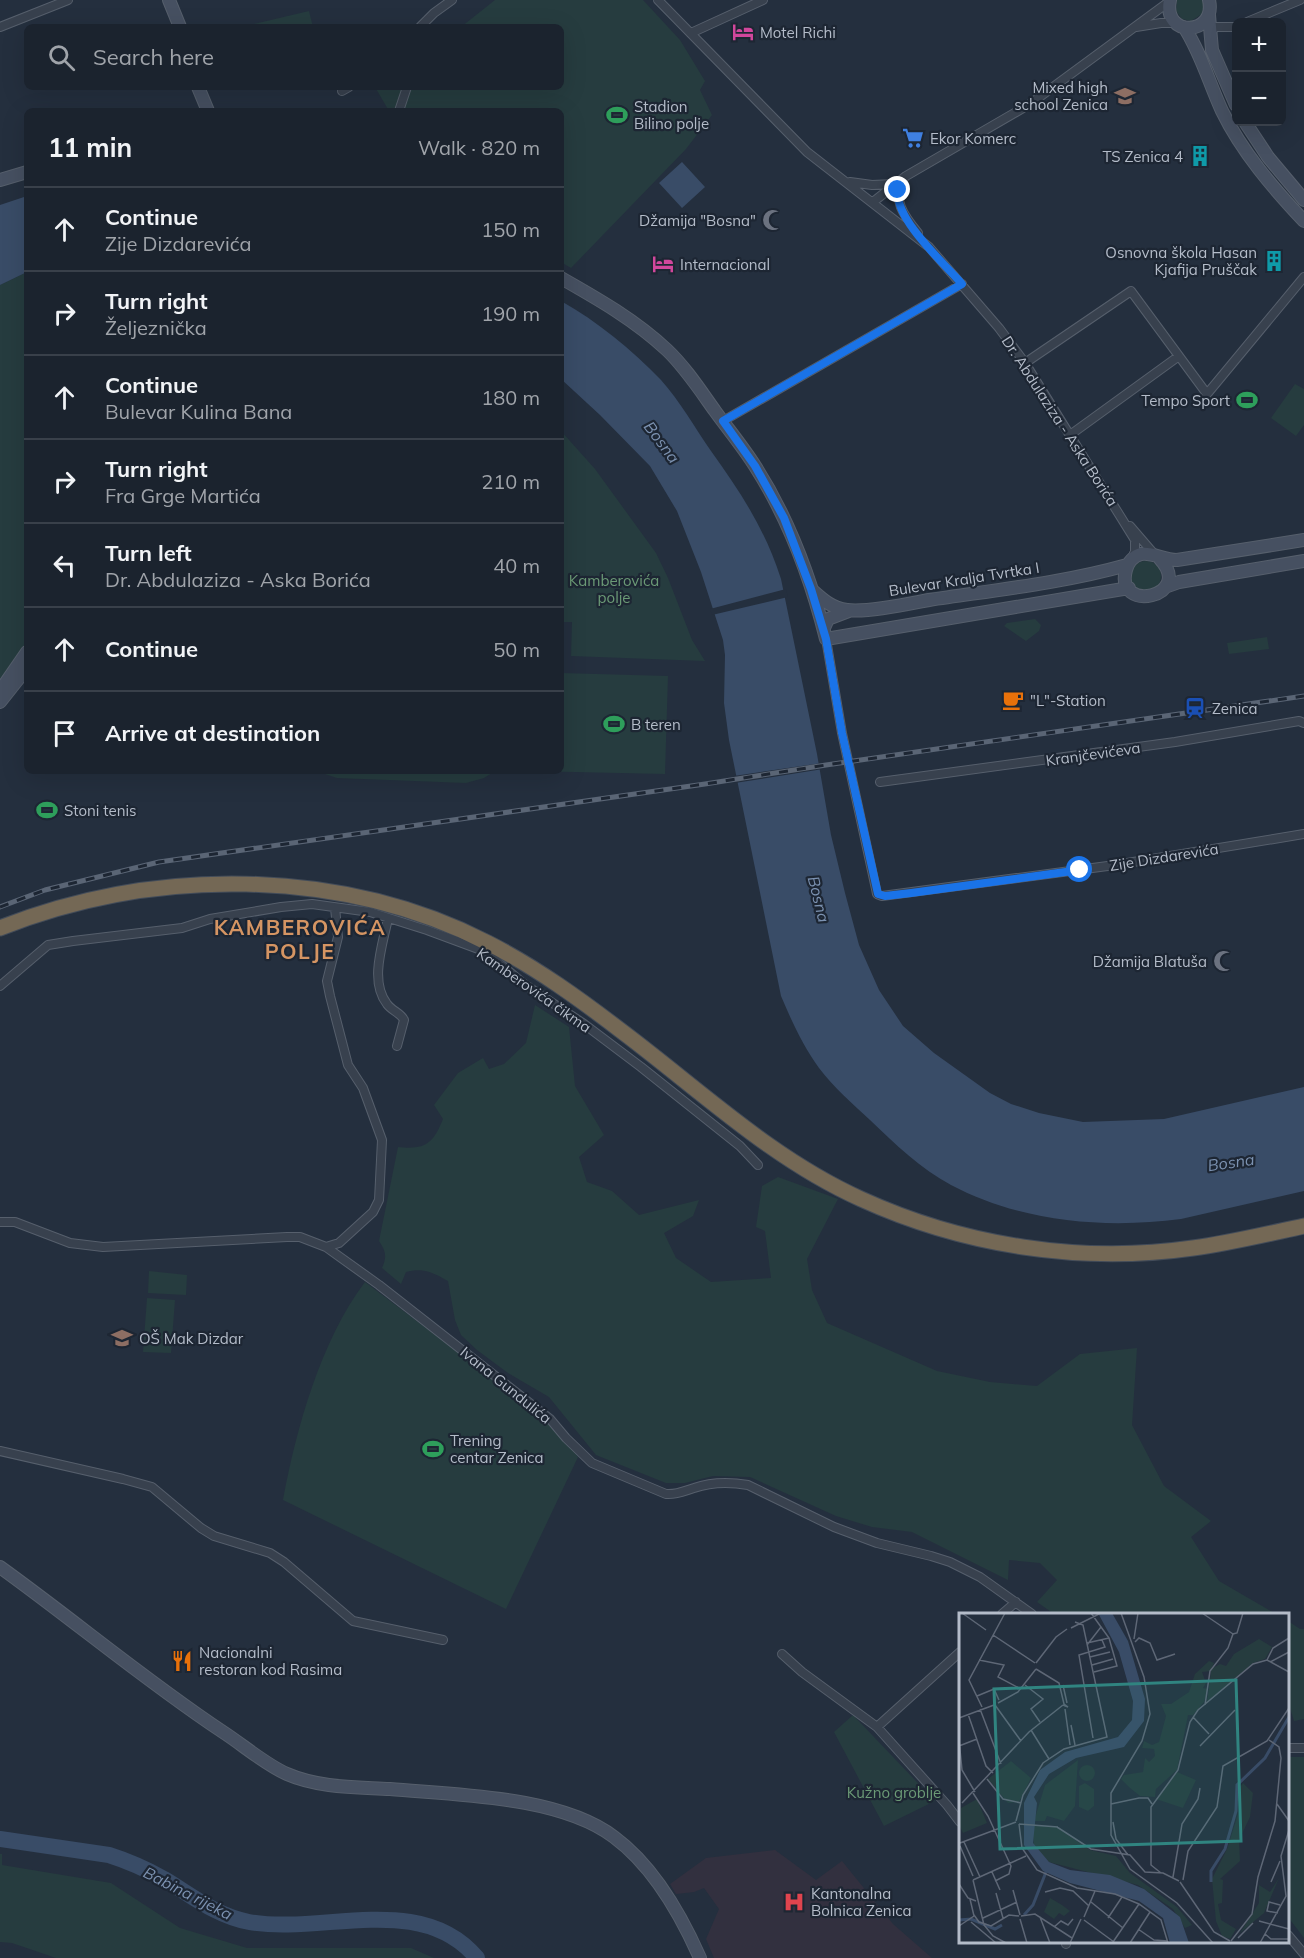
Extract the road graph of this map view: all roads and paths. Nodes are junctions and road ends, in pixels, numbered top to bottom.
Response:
1 (68, 0) edge
2 (169, 0) edge
3 (452, 0) edge
4 (658, 0) edge
5 (763, 0) edge
6 (1170, 0) edge
7 (1300, 0) edge
8 (1209, 6) edge
9 (1257, 18) edge
10 (179, 24) edge
11 (423, 24) edge
12 (1180, 25) junction
13 (1224, 26) junction
14 (0, 27) edge
15 (1232, 27) edge
16 (1133, 28) junction
17 (691, 33) junction
18 (1209, 34) junction
19 (198, 90) edge
20 (199, 90) edge
21 (406, 90) edge
22 (1232, 96) edge
23 (200, 108) edge
24 (207, 108) edge
25 (400, 108) edge
26 (1248, 126) edge
27 (24, 173) edge
28 (906, 176) junction
29 (0, 180) edge
30 (845, 180) junction
31 (894, 183) junction
32 (1303, 196) edge
33 (873, 202) junction
34 (1304, 221) edge
35 (930, 247) junction
36 (1304, 277) edge
37 (564, 280) edge
38 (962, 284) junction
39 (1179, 356) junction
40 (1025, 363) junction
41 (723, 421) junction
42 (1070, 435) junction
43 (1120, 514) junction
44 (1304, 540) edge
45 (1158, 557) junction
46 (1304, 561) edge
47 (1130, 562) junction
48 (1165, 587) junction
49 (1129, 588) junction
50 (811, 589) junction
51 (849, 611) junction
52 (825, 634) junction
53 (24, 656) edge
54 (24, 672) edge
55 (0, 691) edge
56 (0, 702) edge
57 (1304, 723) edge
58 (880, 782) dead end
59 (1304, 834) edge
60 (335, 908) junction
61 (388, 918) junction
62 (0, 928) edge
63 (0, 986) edge
64 (397, 1046) dead end
65 (758, 1166) dead end
66 (0, 1222) edge
67 (1304, 1226) edge
68 (326, 1247) junction
69 (0, 1451) edge
70 (0, 1567) edge
71 (1016, 1602) junction
72 (1003, 1613) edge
73 (1031, 1613) edge
74 (443, 1640) dead end
75 (959, 1653) edge
76 (782, 1654) dead end
77 (877, 1726) junction
78 (1289, 1748) edge
79 (1304, 1749) edge
80 (959, 1821) edge
81 (1289, 1937) edge
82 (1304, 1954) edge
83 (700, 1958) edge

1 - 14 street
2 - 10 street
3 - 11 street
4 - 17 street
5 - 17 street
6 - 12 street
6 - 16 street
7 - 9 street
8 - 12 street
8 - 13 street
8 - 18 street
12 - 16 street
12 - 34 street
13 - 15 street
13 - 18 street
16 - 28 street
17 - 30 street
18 - 22 street
19 - 23 street
20 - 24 street
21 - 25 street
26 - 32 street
27 - 29 street
28 - 31 street
28 - 35 street
30 - 31 street
30 - 33 street, Dr. Abdulaziza - Aska Borića
31 - 33 street
33 - 35 street, Dr. Abdulaziza - Aska Borića
35 - 38 street, Dr. Abdulaziza - Aska Borića
36 - 39 street
37 - 41 street
38 - 40 street, Dr. Abdulaziza - Aska Borića
38 - 41 street
39 - 40 street
39 - 42 street
40 - 42 street, Dr. Abdulaziza - Aska Borića
41 - 50 street
42 - 43 street, Dr. Abdulaziza - Aska Borića
43 - 45 street, Dr. Abdulaziza - Aska Borića
43 - 47 street, Dr. Abdulaziza - Aska Borića
44 - 45 street, Bulevar Kralja Tvrtka I
45 - 47 street, Bulevar Kralja Tvrtka I
45 - 48 street
46 - 48 street
47 - 49 street
47 - 51 street, Bulevar Kralja Tvrtka I
48 - 49 street
49 - 52 street
50 - 51 street
50 - 52 street
51 - 52 street
52 - 59 street, Zije Dizdarevića
53 - 55 street
54 - 56 street
57 - 58 street, Kranjčevićeva
60 - 61 street, Kamberovića čikma
60 - 63 street, Kamberovića čikma
60 - 68 street
61 - 64 street
61 - 65 street, Kamberovića čikma
62 - 67 highway
66 - 68 street, Ivana Gundulića
68 - 71 street, Ivana Gundulića
69 - 74 street
70 - 83 street
71 - 72 street
71 - 73 street, Ivana Gundulića
75 - 77 street
76 - 77 street
77 - 80 street
78 - 79 street
81 - 82 street

